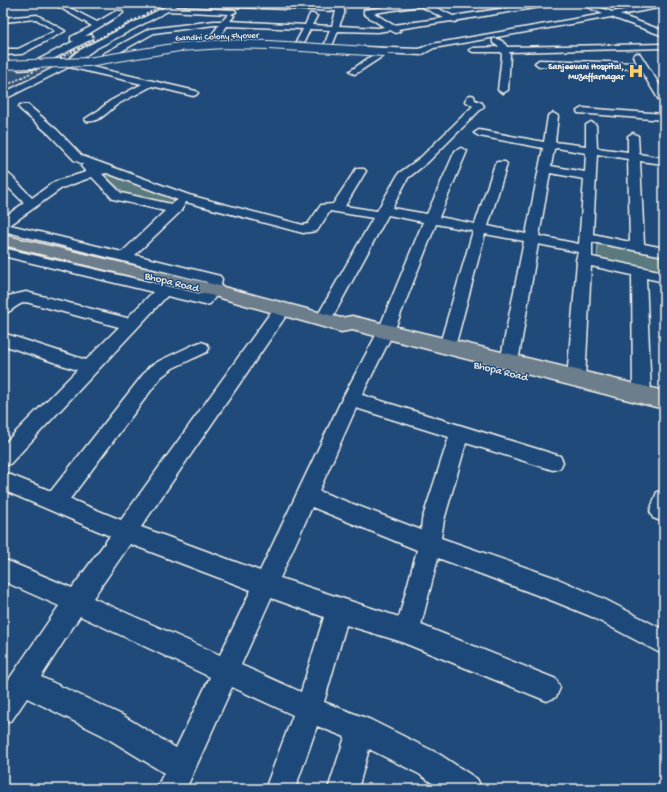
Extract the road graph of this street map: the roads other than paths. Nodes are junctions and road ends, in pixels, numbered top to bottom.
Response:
1 (55, 3) edge
2 (178, 3) edge
3 (385, 3) edge
4 (421, 3) edge
5 (424, 3) edge
6 (496, 3) edge
7 (553, 3) edge
8 (582, 3) edge
9 (240, 4) edge
10 (664, 5) edge
11 (317, 8) junction
12 (393, 8) junction
13 (167, 9) junction
14 (511, 10) junction
15 (233, 12) junction
16 (340, 14) junction
17 (613, 14) junction
18 (273, 15) junction
19 (524, 16) dead end
20 (454, 19) junction
21 (3, 20) edge
22 (536, 21) dead end
23 (224, 23) junction
24 (50, 24) junction
25 (664, 24) edge
26 (39, 26) dead end
27 (98, 26) junction
28 (308, 27) junction
29 (548, 27) junction
30 (336, 28) junction
31 (368, 29) junction
32 (392, 29) junction
33 (650, 29) junction
34 (562, 32) dead end
35 (640, 33) dead end
36 (664, 34) edge
37 (489, 37) junction
38 (574, 38) dead end
39 (618, 38) dead end
40 (255, 42) junction
41 (210, 43) junction
42 (299, 44) junction
43 (590, 45) junction
44 (272, 46) dead end
45 (328, 46) junction
46 (664, 46) edge
47 (632, 47) junction
48 (505, 48) junction
49 (396, 50) junction
50 (422, 51) junction
51 (3, 52) edge
52 (382, 53) junction
53 (106, 56) junction
54 (33, 61) junction
55 (70, 63) junction
56 (539, 63) dead end
57 (3, 64) edge
58 (642, 66) junction
59 (3, 68) edge
60 (17, 68) junction
61 (354, 71) dead end
62 (151, 84) junction
63 (503, 90) dead end
64 (193, 93) dead end
65 (3, 97) edge
66 (471, 98) dead end
67 (664, 100) edge
68 (24, 107) dead end
69 (582, 112) dead end
70 (553, 116) dead end
71 (664, 117) edge
72 (90, 119) dead end
73 (591, 125) dead end
74 (479, 133) dead end
75 (633, 136) dead end
76 (549, 145) junction
77 (592, 150) junction
78 (461, 151) dead end
79 (634, 156) junction
80 (78, 158) junction
81 (664, 161) edge
82 (500, 164) dead end
83 (544, 168) junction
84 (108, 169) junction
85 (360, 171) dead end
86 (95, 172) junction
87 (3, 175) edge
88 (590, 176) junction
89 (185, 198) junction
90 (31, 203) junction
91 (337, 208) junction
92 (175, 209) junction
93 (382, 213) junction
94 (431, 219) junction
95 (3, 225) edge
96 (480, 229) junction
97 (531, 239) junction
98 (3, 240) edge
99 (637, 246) junction
100 (584, 249) junction
101 (3, 252) edge
102 (664, 252) edge
103 (125, 257) junction
104 (639, 272) junction
105 (664, 277) edge
106 (208, 289) junction
107 (164, 290) junction
108 (3, 309) edge
109 (282, 309) junction
110 (332, 322) junction
111 (132, 325) junction
112 (384, 335) junction
113 (3, 339) edge
114 (447, 347) junction
115 (201, 348) dead end
116 (509, 362) junction
117 (90, 368) junction
118 (576, 379) junction
119 (642, 395) junction
120 (351, 399) junction
121 (664, 400) edge
122 (664, 410) edge
123 (460, 432) junction
124 (3, 458) edge
125 (553, 462) dead end
126 (3, 481) edge
127 (306, 495) junction
128 (55, 502) junction
129 (126, 532) junction
130 (429, 544) junction
131 (3, 570) edge
132 (265, 584) junction
133 (76, 602) junction
134 (338, 610) junction
135 (407, 632) junction
136 (664, 643) edge
137 (224, 671) junction
138 (23, 682) junction
139 (547, 688) dead end
140 (309, 709) junction
141 (3, 711) edge
142 (361, 730) junction
143 (176, 778) edge
144 (280, 789) edge
145 (343, 789) edge
146 (468, 789) edge

1 - 27 street
2 - 13 street
3 - 12 street
4 - 5 street
4 - 12 street
4 - 20 street
6 - 14 street
7 - 14 street
8 - 17 street
9 - 15 street
9 - 18 street
10 - 17 street
11 - 16 street
11 - 18 street
11 - 28 street
12 - 32 street
13 - 15 street
13 - 55 street
14 - 19 street
14 - 20 street
15 - 23 street
16 - 30 street
16 - 31 street
17 - 29 street
17 - 33 street
18 - 23 street
18 - 28 street
18 - 40 street
20 - 32 street
20 - 37 street
21 - 24 street
22 - 29 street
23 - 41 street
23 - 53 street
24 - 26 street
24 - 51 street
25 - 33 street
27 - 54 street
27 - 60 street
28 - 30 street
28 - 42 street
29 - 34 street
29 - 37 street
30 - 31 street
30 - 45 street
31 - 32 street
31 - 49 street
32 - 50 street
33 - 35 street
33 - 36 street
37 - 48 street
37 - 50 street
38 - 43 street
39 - 43 street
40 - 41 street
40 - 42 street
41 - 53 street
42 - 45 street
43 - 47 street
43 - 48 street
44 - 52 street
45 - 49 street
46 - 47 street
47 - 58 street
48 - 50 street
48 - 63 street
49 - 50 street
50 - 52 street
52 - 57 street, Gandhi Colony Flyover, bridge
52 - 61 street
53 - 55 street
54 - 57 street
54 - 60 street
55 - 62 street
55 - 65 street
56 - 58 street
58 - 67 street
59 - 60 street
62 - 64 street
62 - 72 street
66 - 93 street
68 - 80 street
69 - 71 street
70 - 76 street
73 - 77 street
74 - 76 street
75 - 79 street
76 - 77 street
76 - 83 street
77 - 79 street
77 - 88 street
78 - 94 street
79 - 81 street
79 - 99 street
80 - 84 street
80 - 86 street
82 - 96 street
83 - 88 street
83 - 97 street
84 - 86 street
84 - 89 street
85 - 91 street
86 - 90 street
86 - 92 street
87 - 90 street
88 - 100 street
89 - 91 street
89 - 92 street
90 - 95 street
91 - 93 street
92 - 103 street
93 - 94 street
93 - 110 street
94 - 96 street
94 - 112 street
95 - 103 street
96 - 97 street
96 - 114 street
97 - 100 street
97 - 116 street
98 - 106 main road, Bhopa Road
99 - 100 street
99 - 102 street
100 - 104 street
100 - 118 street
101 - 107 street
103 - 106 street
104 - 105 street
104 - 119 street
106 - 107 street
106 - 109 main road, Bhopa Road
107 - 111 street
108 - 111 street
109 - 110 main road, Bhopa Road
109 - 129 street
110 - 112 main road, Bhopa Road
111 - 117 street
112 - 114 main road, Bhopa Road
112 - 120 street
112 - 122 main road, Bhopa Road
113 - 117 street
114 - 116 main road, Bhopa Road
115 - 128 street
116 - 118 main road, Bhopa Road
117 - 124 street
118 - 119 main road, Bhopa Road
119 - 121 main road, Bhopa Road
120 - 123 street
120 - 127 street
123 - 125 street
123 - 130 street
126 - 128 street
127 - 130 street
127 - 132 street
128 - 129 street
129 - 132 street
129 - 133 street
130 - 135 street
130 - 136 street
131 - 133 street
132 - 134 street
132 - 137 street
133 - 137 street
133 - 138 street
134 - 135 street
134 - 140 street
135 - 139 street
137 - 140 street
137 - 143 street
138 - 141 street
138 - 143 street
140 - 142 street
140 - 144 street
142 - 145 street
142 - 146 street

